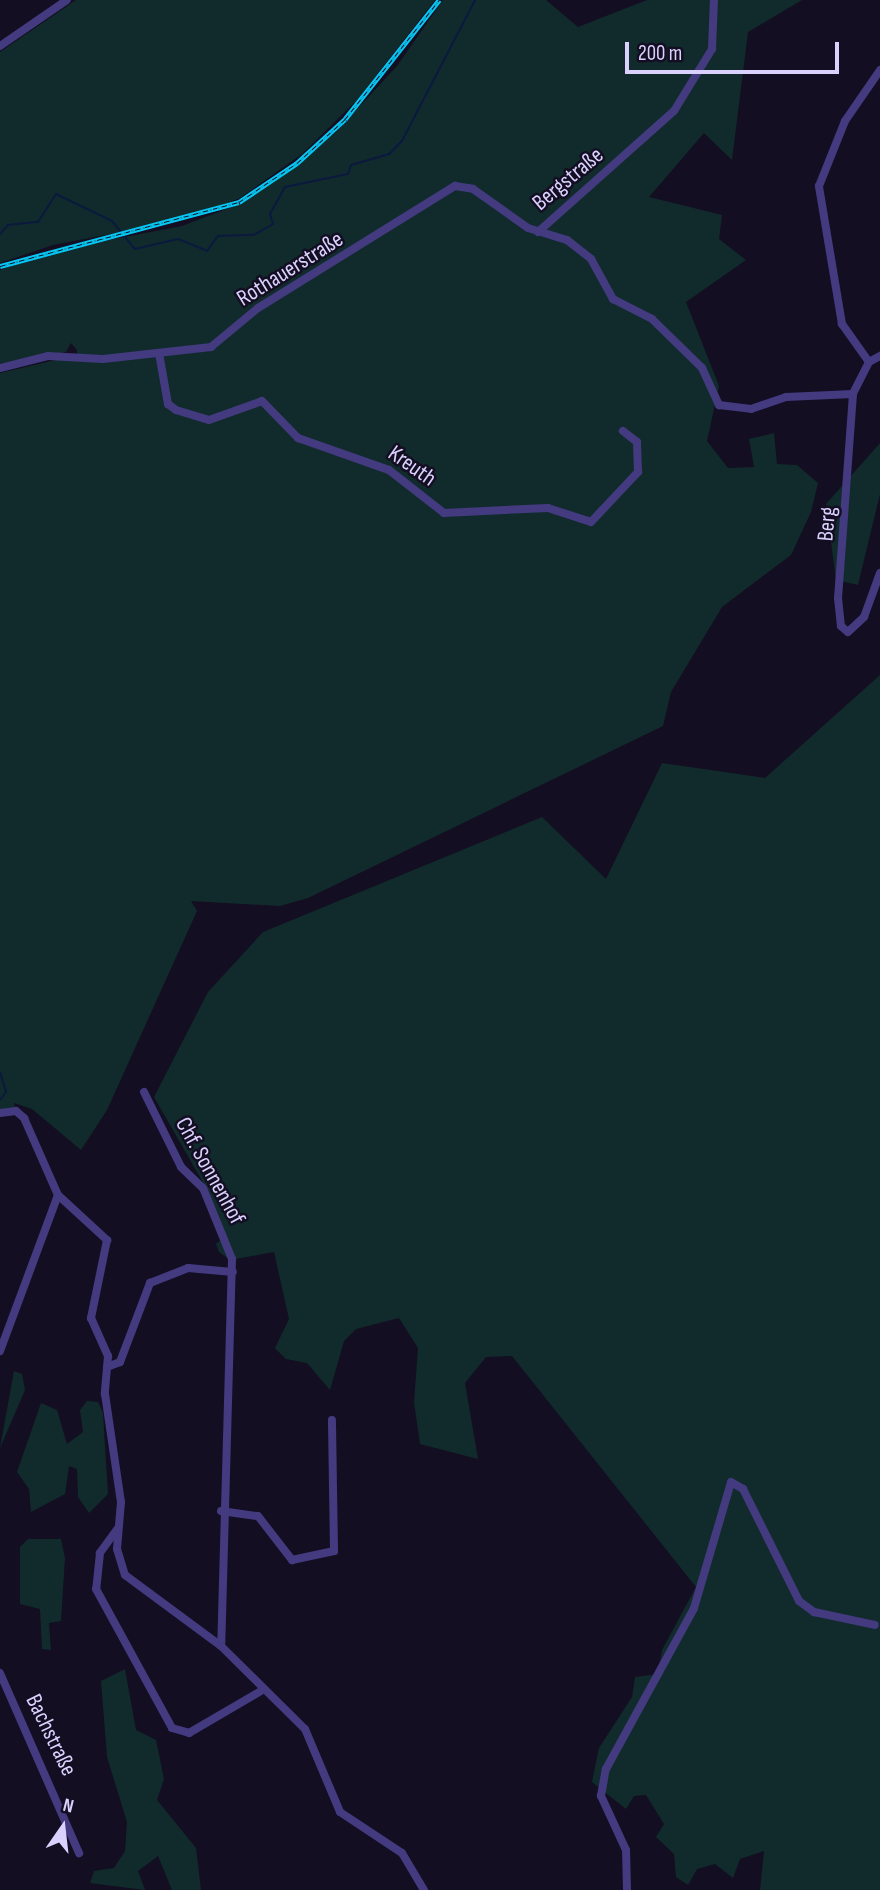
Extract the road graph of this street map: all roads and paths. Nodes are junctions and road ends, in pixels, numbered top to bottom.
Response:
1 (67, 0) edge
2 (713, 0) edge
3 (0, 46) edge
4 (880, 70) edge
5 (538, 232) junction
6 (159, 353) junction
7 (880, 356) edge
8 (869, 362) junction
9 (0, 368) edge
10 (853, 394) junction
11 (623, 431) dead end
12 (880, 573) edge
13 (144, 1092) dead end
14 (0, 1113) edge
15 (58, 1195) junction
16 (233, 1272) junction
17 (0, 1350) edge
18 (107, 1367) junction
19 (332, 1420) dead end
20 (221, 1511) junction
21 (117, 1528) junction
22 (874, 1625) dead end
23 (221, 1646) junction
24 (0, 1673) edge
25 (261, 1691) junction
26 (79, 1853) dead end
27 (424, 1890) edge
28 (627, 1890) edge

1 - 3 street
2 - 5 street, Bergstraße
4 - 8 street
5 - 6 street, Rothauerstraße
5 - 10 street, Bergstraße
6 - 9 street, Rothauerstraße
6 - 11 street, Kreuth
7 - 8 street
8 - 10 street, Berg
10 - 12 street, Berg
13 - 16 street, Chf. Sonnenhof
14 - 15 street
15 - 17 street
15 - 18 street
16 - 18 street
16 - 20 street
18 - 21 street
19 - 20 street
20 - 23 street
21 - 23 street
21 - 25 street
22 - 28 street
23 - 25 street
24 - 26 street, Bachstraße
25 - 27 street

